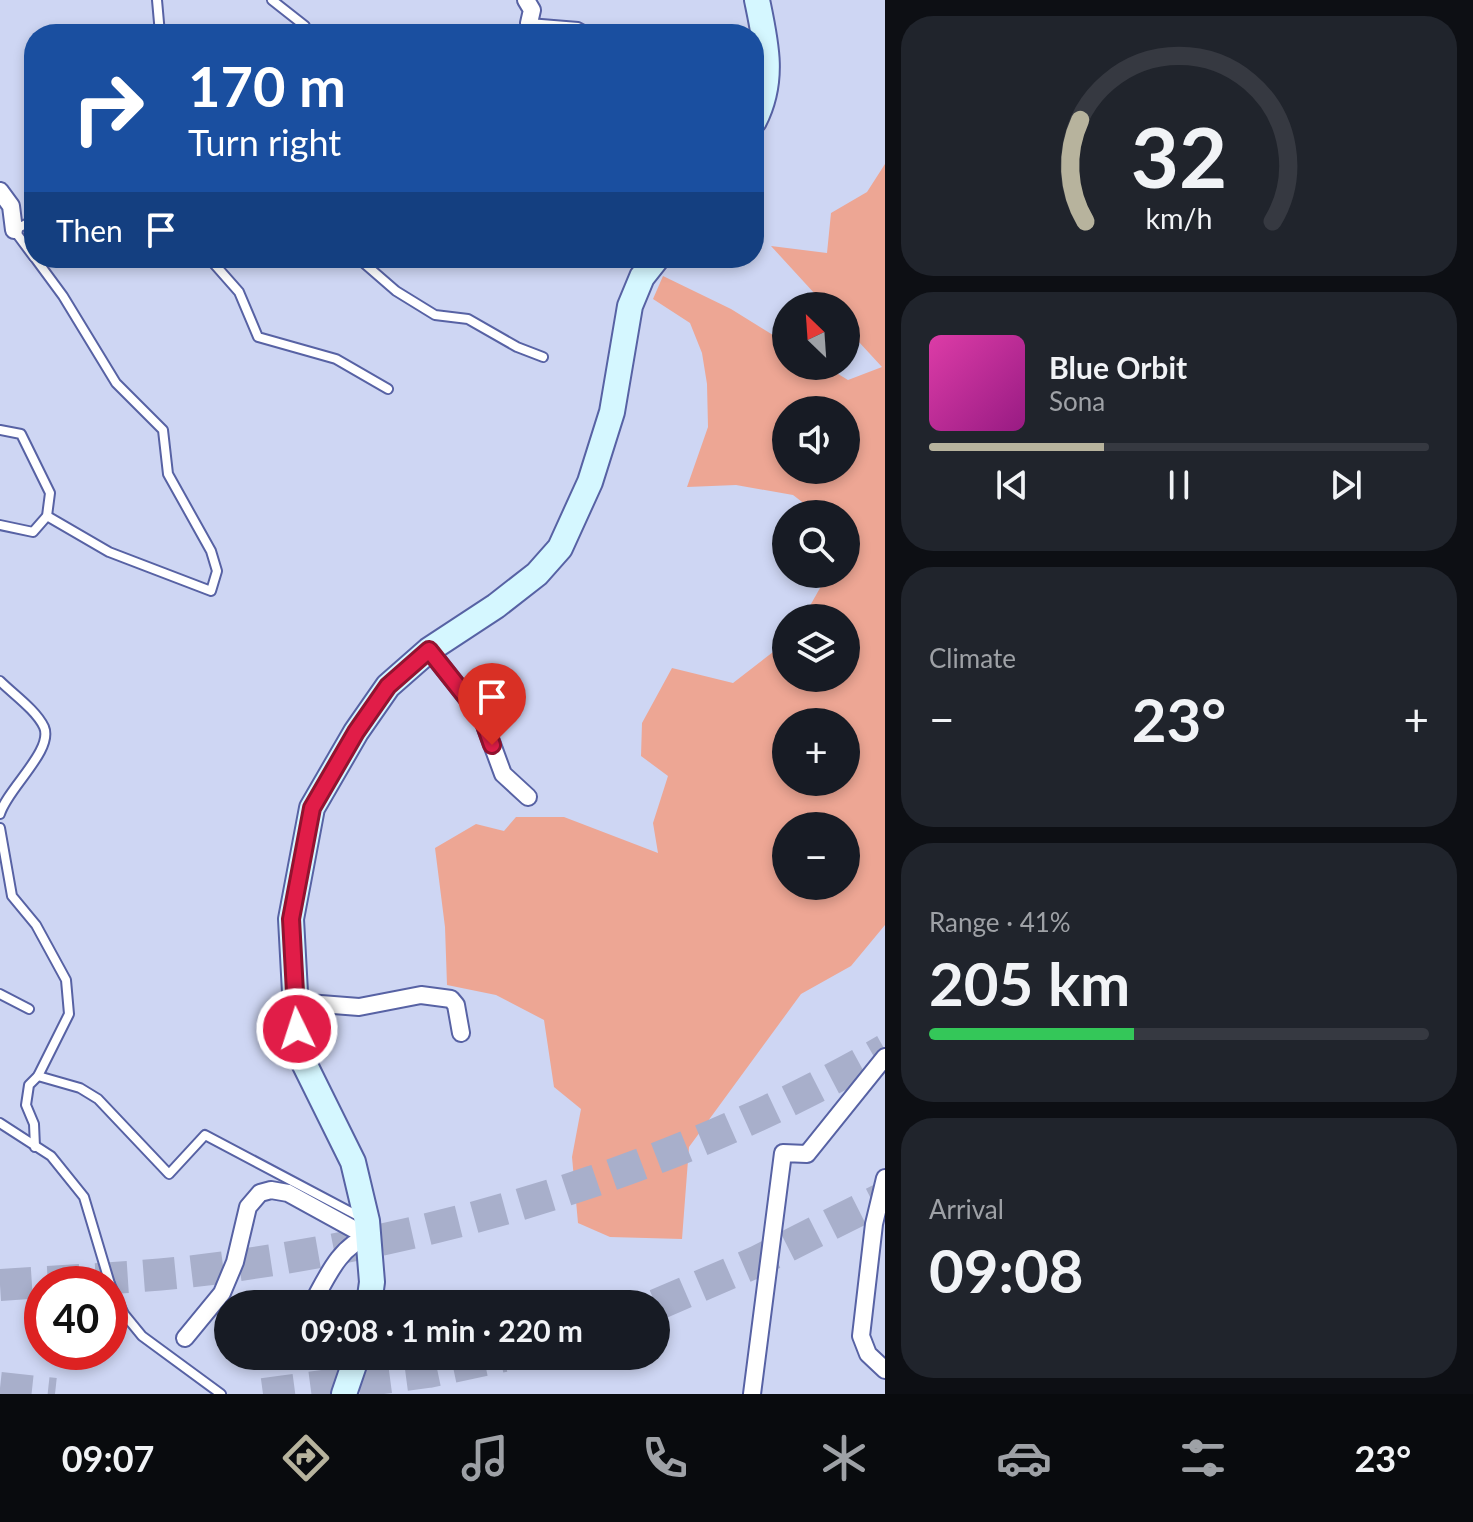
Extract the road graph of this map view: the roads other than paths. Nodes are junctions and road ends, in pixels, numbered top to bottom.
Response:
1 (157, 0) edge
2 (272, 0) edge
3 (526, 0) edge
4 (757, 0) edge
5 (159, 24) edge
6 (302, 24) edge
7 (529, 24) edge
8 (761, 24) edge
9 (764, 38) edge
10 (764, 89) edge
11 (0, 191) edge
12 (24, 225) edge
13 (14, 230) junction
14 (24, 244) edge
15 (42, 268) edge
16 (218, 268) edge
17 (370, 268) edge
18 (649, 268) edge
19 (543, 357) dead end
20 (388, 389) dead end
21 (0, 430) edge
22 (47, 516) junction
23 (0, 525) edge
24 (429, 650) junction
25 (0, 681) edge
26 (528, 797) dead end
27 (0, 814) edge
28 (0, 828) edge
29 (0, 994) edge
30 (295, 1002) junction
31 (29, 1009) dead end
32 (461, 1033) dead end
33 (885, 1057) edge
34 (38, 1076) junction
35 (0, 1123) edge
36 (35, 1147) junction
37 (885, 1178) edge
38 (368, 1229) junction
39 (105, 1266) edge
40 (320, 1290) edge
41 (371, 1290) edge
42 (128, 1319) edge
43 (185, 1338) dead end
44 (352, 1370) edge
45 (885, 1370) edge
46 (221, 1394) edge
47 (344, 1394) edge
48 (752, 1394) edge

1 - 5 lane
2 - 6 lane
3 - 7 street
4 - 8 street
9 - 10 street
11 - 13 street
12 - 13 lane
13 - 14 lane
15 - 22 lane
16 - 20 lane
17 - 19 lane
18 - 24 street
21 - 22 lane
22 - 23 lane
24 - 26 street
24 - 30 street
25 - 27 lane
28 - 34 lane
29 - 31 lane
30 - 32 street
30 - 38 street
33 - 48 street
34 - 36 lane
34 - 38 lane
35 - 36 lane
36 - 39 lane
37 - 45 street
38 - 40 street
38 - 41 street
38 - 43 street
42 - 46 lane
44 - 47 street

